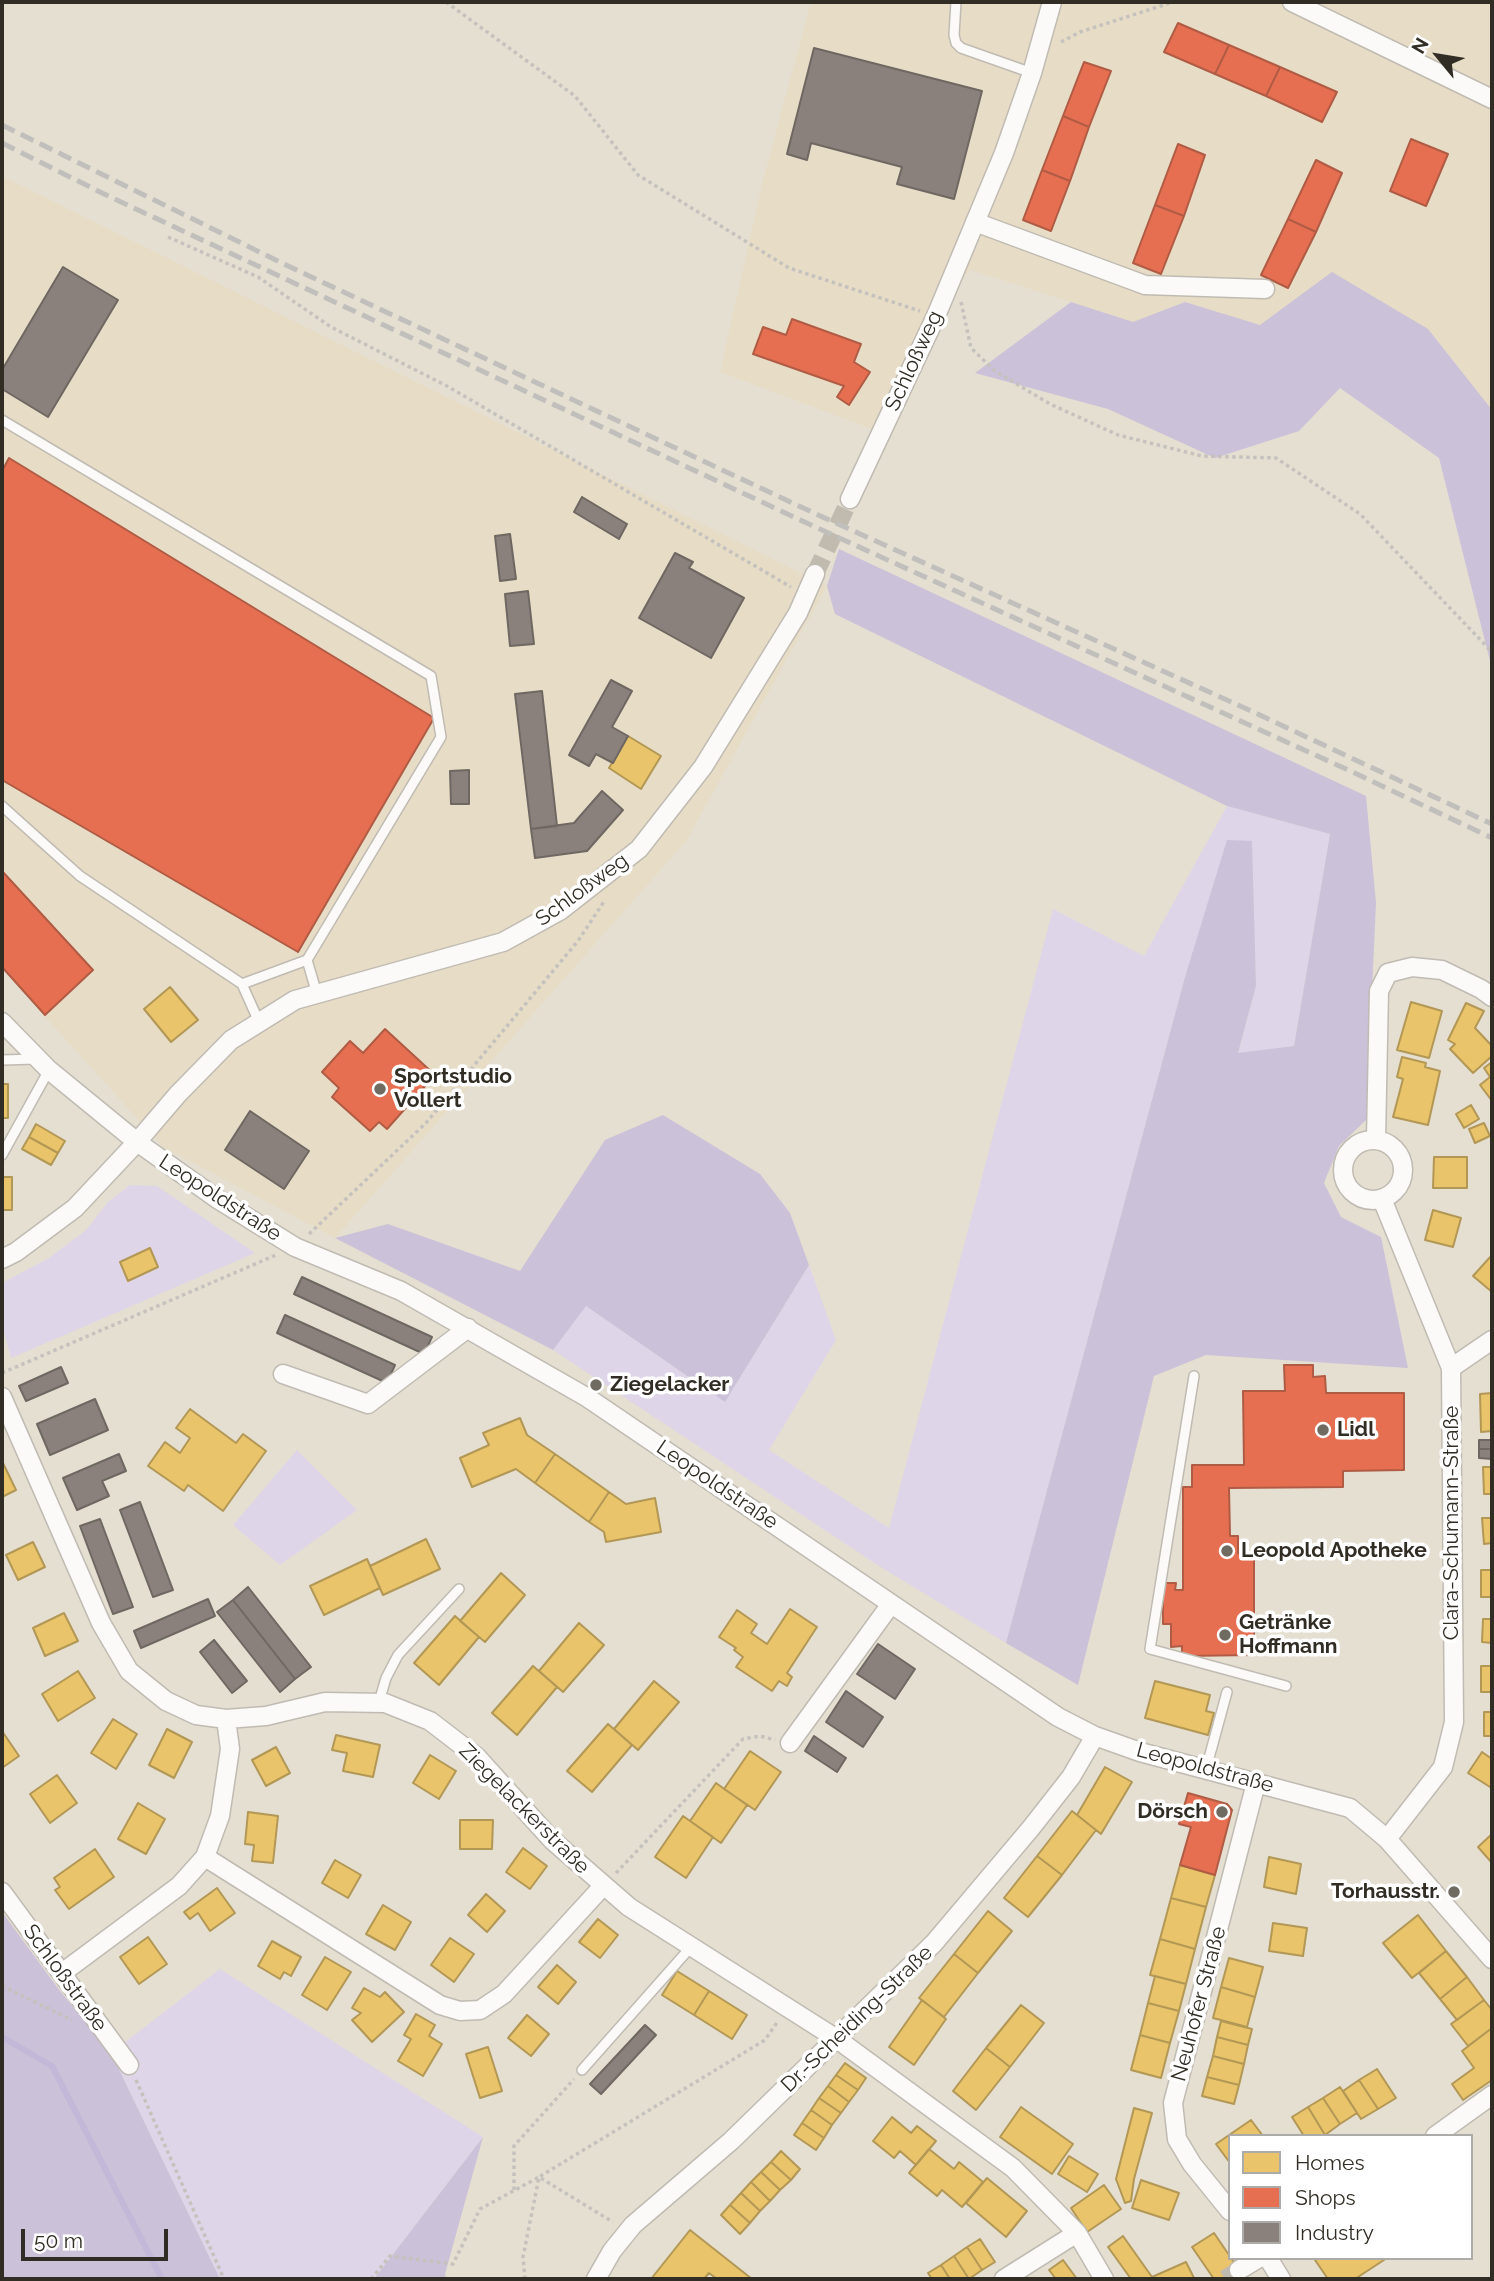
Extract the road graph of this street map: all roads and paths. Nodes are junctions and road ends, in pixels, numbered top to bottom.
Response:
1 (446, 2) edge
2 (956, 2) edge
3 (1052, 2) edge
4 (1173, 2) edge
5 (1293, 2) edge
6 (1037, 54) junction
7 (1032, 73) junction
8 (1492, 99) edge
9 (975, 222) junction
10 (168, 237) dead end
11 (953, 277) junction
12 (1265, 289) dead end
13 (936, 316) junction
14 (2, 420) edge
15 (850, 499) tunnel mouth
16 (815, 574) tunnel mouth
17 (805, 595) junction
18 (1492, 652) edge
19 (2, 806) edge
20 (606, 898) dead end
21 (307, 960) junction
22 (243, 984) junction
23 (317, 994) junction
24 (1492, 997) edge
25 (2, 1022) edge
26 (260, 1022) junction
27 (2, 1060) edge
28 (44, 1064) junction
29 (1376, 1139) junction
30 (137, 1142) junction
31 (2, 1155) edge
32 (1382, 1199) junction
33 (295, 1247) junction
34 (2, 1259) edge
35 (468, 1328) junction
36 (1492, 1340) edge
37 (1451, 1368) junction
38 (2, 1373) edge
39 (283, 1374) dead end
40 (1194, 1376) dead end
41 (2, 1397) edge
42 (459, 1589) dead end
43 (891, 1604) junction
44 (1286, 1686) dead end
45 (1227, 1692) dead end
46 (379, 1702) junction
47 (226, 1719) junction
48 (1094, 1736) junction
49 (790, 1743) joint
50 (1206, 1769) junction
51 (1256, 1783) junction
52 (1387, 1839) junction
53 (205, 1857) junction
54 (603, 1886) junction
55 (2, 1892) edge
56 (690, 1948) junction
57 (1492, 1959) edge
58 (62, 1973) junction
59 (2, 1986) edge
60 (787, 2008) junction
61 (74, 2021) dead end
62 (837, 2039) junction
63 (129, 2065) joint
64 (582, 2070) joint
65 (1492, 2095) edge
66 (1438, 2134) edge
67 (539, 2177) junction
68 (514, 2190) junction
69 (1228, 2209) edge
70 (628, 2231) junction
71 (1077, 2233) junction
72 (1256, 2260) edge
73 (1269, 2260) edge
74 (1239, 2270) tunnel mouth
75 (224, 2279) edge
76 (371, 2279) edge
77 (524, 2279) edge
78 (596, 2279) edge
79 (1004, 2279) edge
80 (1104, 2279) edge
81 (1281, 2279) edge

1 - 13 path
2 - 7 lane
3 - 6 street, Schloßweg
4 - 6 path
5 - 8 street
6 - 7 street, Schloßweg
7 - 9 street, Schloßweg
9 - 11 street, Schloßweg
9 - 12 street
10 - 17 path
11 - 13 street, Schloßweg
11 - 18 path
13 - 15 street, Schloßweg
14 - 21 lane
16 - 17 street, Schloßweg
17 - 23 street, Schloßweg
19 - 22 lane
20 - 33 path
21 - 22 lane
21 - 23 lane
22 - 26 lane
23 - 26 street, Schloßweg
24 - 29 street
25 - 28 street, Leopoldstraße
26 - 30 street, Schloßweg
27 - 28 lane
28 - 30 street, Leopoldstraße
28 - 31 lane
29 - 32 street
29 - 32 street
30 - 33 street, Leopoldstraße
30 - 34 street, Schloßweg
32 - 37 street, Clara-Schumann-Straße
33 - 35 street, Leopoldstraße
33 - 38 path
35 - 39 street
35 - 43 street, Leopoldstraße
36 - 37 street
37 - 52 street, Clara-Schumann-Straße
40 - 44 lane
41 - 47 street, Ziegelackerstraße
42 - 46 lane
43 - 48 street, Leopoldstraße
43 - 49 street
45 - 50 lane
46 - 47 street, Ziegelackerstraße
46 - 54 street, Ziegelackerstraße
47 - 53 street
48 - 50 street, Leopoldstraße
48 - 62 street, Dr.-Scheiding-Straße
49 - 54 path
50 - 51 street, Leopoldstraße
51 - 52 street, Leopoldstraße
51 - 69 street, Neuhofer Straße
52 - 57 street, Leopoldstraße
53 - 54 street
53 - 58 street
54 - 56 street, Ziegelackerstraße
55 - 58 street, Schloßstraße
56 - 60 street, Ziegelackerstraße
56 - 64 lane
58 - 63 street, Schloßstraße
59 - 61 path
60 - 62 street, Ziegelackerstraße
60 - 67 path
62 - 70 street, Dr.-Scheiding-Straße
62 - 71 street, Ziegelackerstraße
63 - 75 path
64 - 68 path
65 - 66 street
67 - 68 path
67 - 70 path
67 - 77 path
68 - 76 path
70 - 78 street, Dr.-Scheiding-Straße
71 - 79 street
71 - 80 street, Ziegelackerstraße
72 - 74 street
73 - 81 street

